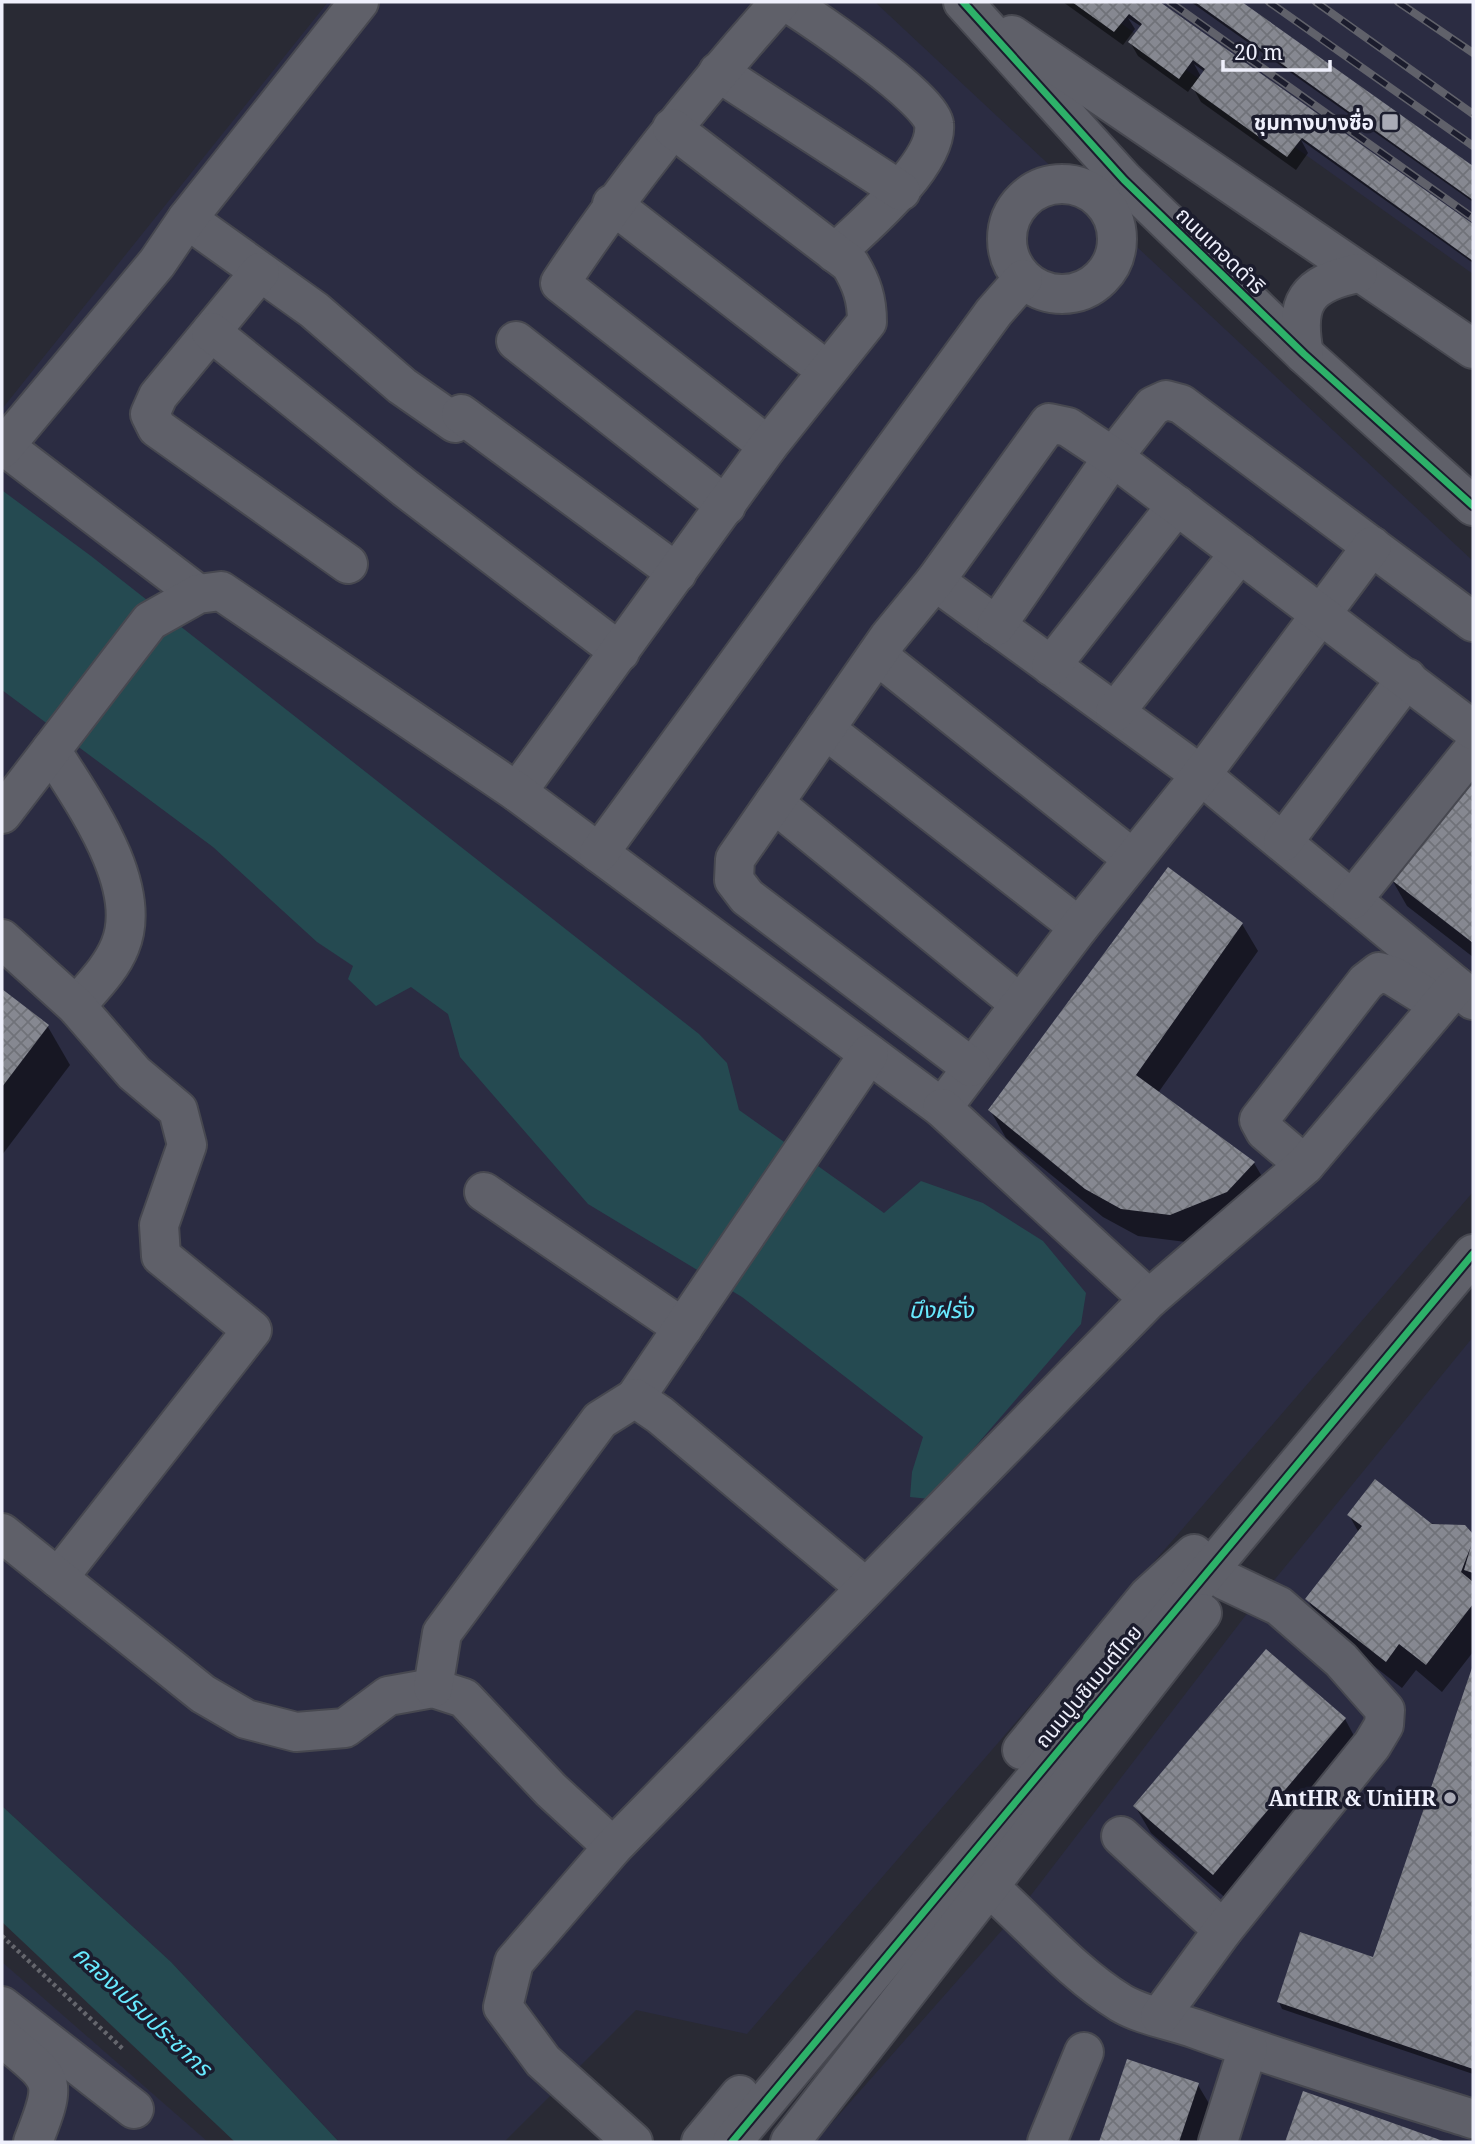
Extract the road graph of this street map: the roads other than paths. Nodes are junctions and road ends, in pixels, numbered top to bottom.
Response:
1 (359, 2) edge
2 (780, 2) edge
3 (787, 2) edge
4 (964, 2) edge
5 (718, 72) junction
6 (672, 128) junction
7 (1112, 190) junction
8 (901, 191) junction
9 (612, 204) junction
10 (187, 219) junction
11 (835, 253) junction
12 (260, 272) junction
13 (1359, 273) junction
14 (1023, 279) junction
15 (211, 332) junction
16 (516, 341) dead end
17 (1473, 349) edge
18 (1304, 354) junction
19 (826, 370) junction
20 (768, 446) junction
21 (3, 447) edge
22 (1113, 457) junction
23 (1177, 505) junction
24 (726, 506) junction
25 (1473, 506) edge
26 (1372, 546) junction
27 (1240, 552) junction
28 (348, 564) dead end
29 (677, 573) junction
30 (935, 581) junction
31 (198, 594) junction
32 (1321, 614) junction
33 (1473, 622) edge
34 (996, 626) junction
35 (620, 652) junction
36 (877, 655) junction
37 (1051, 666) junction
38 (1407, 678) junction
39 (1115, 712) junction
40 (825, 729) junction
41 (1473, 730) edge
42 (51, 750) junction
43 (1473, 750) edge
44 (1201, 775) junction
45 (517, 792) junction
46 (774, 803) junction
47 (2, 814) edge
48 (1283, 842) junction
49 (598, 853) junction
50 (1133, 859) junction
51 (1352, 900) junction
52 (1079, 927) junction
53 (2, 939) edge
54 (1456, 997) edge
55 (1020, 1004) junction
56 (76, 1006) junction
57 (869, 1054) junction
58 (971, 1067) junction
59 (942, 1108) junction
60 (1305, 1165) junction
61 (484, 1192) dead end
62 (1473, 1254) edge
63 (1149, 1299) junction
64 (683, 1328) junction
65 (635, 1398) junction
66 (1273, 1493) junction
67 (2, 1533) edge
68 (58, 1578) junction
69 (1224, 1580) junction
70 (866, 1588) junction
71 (433, 1688) junction
72 (1121, 1836) dead end
73 (612, 1847) junction
74 (989, 1887) junction
75 (1223, 1930) junction
76 (2, 2006) edge
77 (1160, 2016) junction
78 (2, 2038) edge
79 (1248, 2048) junction
80 (1084, 2052) dead end
81 (134, 2109) dead end
82 (1473, 2119) edge
83 (711, 2141) edge
84 (33, 2142) edge
85 (633, 2142) edge
86 (790, 2142) edge
87 (1047, 2142) edge
88 (1218, 2142) edge

1 - 10 street
2 - 5 street
3 - 8 street
4 - 7 street, ถนนเทอดดำริ
4 - 13 street, ถนนเทอดดำริ
5 - 6 street
5 - 8 street
6 - 9 street
6 - 11 street
7 - 14 street
7 - 14 street
7 - 18 street, ถนนเทอดดำริ
8 - 11 street
9 - 19 street
9 - 20 street
10 - 12 street
10 - 21 street
11 - 19 street
12 - 15 street
12 - 29 street
13 - 17 street, ถนนเทอดดำริ
13 - 18 street
14 - 49 street
15 - 28 street
15 - 35 street
16 - 24 street
18 - 25 street, ถนนเทอดดำริ
19 - 20 street
20 - 24 street
21 - 31 street
22 - 23 street
22 - 26 street
22 - 30 street
22 - 34 street
23 - 27 street
23 - 37 street
24 - 29 street
26 - 32 street
26 - 33 street
27 - 32 street
27 - 39 street
29 - 35 street
30 - 34 street
30 - 36 street
31 - 42 street
31 - 45 street
32 - 38 street
32 - 44 street
34 - 37 street
35 - 45 street
36 - 40 street
36 - 50 street
37 - 39 street
38 - 41 street
38 - 48 street
39 - 44 street
40 - 46 street
40 - 52 street
42 - 47 street
42 - 56 street
43 - 51 street
44 - 48 street
44 - 50 street
45 - 49 street
46 - 55 street
46 - 58 street
48 - 51 street
49 - 57 street
50 - 52 street
51 - 54 street
52 - 55 street
53 - 56 street
54 - 60 street
54 - 60 street
55 - 58 street
56 - 68 street
57 - 59 street
57 - 64 street
58 - 59 street
59 - 63 street
60 - 63 street
61 - 64 street
62 - 66 street, ถนนปูนซิเมนต์ไทย
63 - 70 street
64 - 65 street
65 - 70 street
65 - 71 street
66 - 69 street, ถนนปูนซิเมนต์ไทย
66 - 83 street, ถนนปูนซิเมนต์ไทย
66 - 83 street, ถนนปูนซิเมนต์ไทย
67 - 68 street
68 - 71 street
69 - 74 street, ถนนปูนซิเมนต์ไทย
69 - 75 street
70 - 73 street
71 - 73 street
72 - 75 street
73 - 85 street
74 - 77 street
74 - 86 street, ถนนปูนซิเมนต์ไทย
75 - 77 street
76 - 81 street
77 - 79 street
78 - 84 street
79 - 82 street
79 - 88 street
80 - 87 street

